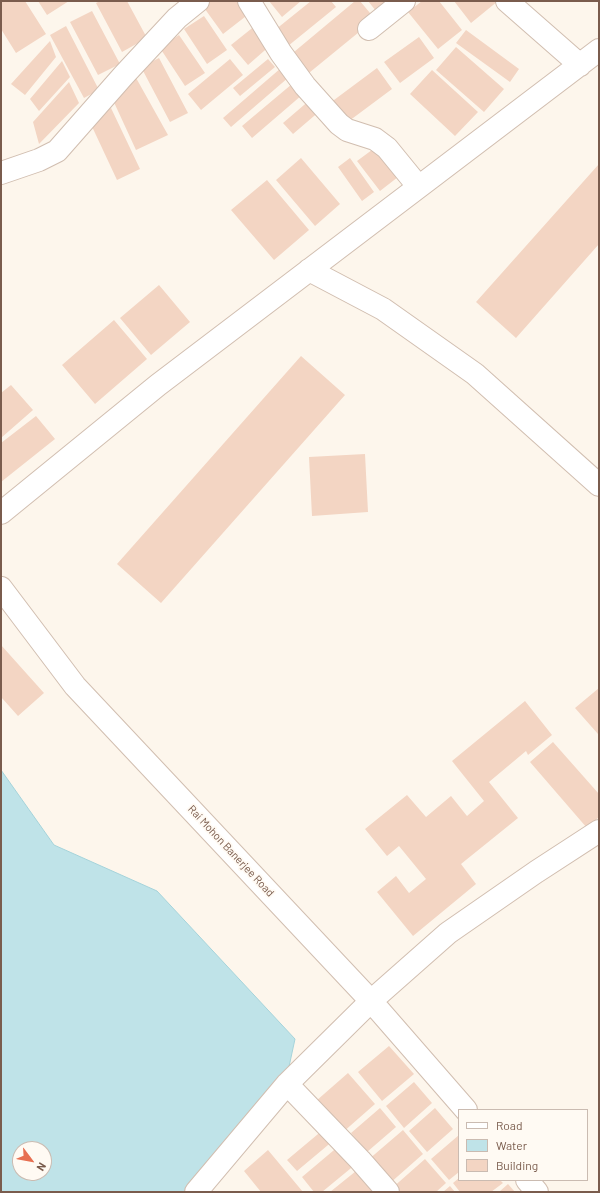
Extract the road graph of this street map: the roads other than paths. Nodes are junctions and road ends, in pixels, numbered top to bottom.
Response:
1 (198, 1) edge
2 (249, 1) edge
3 (404, 1) edge
4 (507, 1) edge
5 (369, 29) dead end
6 (599, 50) edge
7 (580, 65) junction
8 (1, 173) edge
9 (418, 186) junction
10 (309, 270) junction
11 (599, 485) edge
12 (1, 513) edge
13 (1, 588) edge
14 (599, 831) edge
15 (371, 1001) junction
16 (287, 1084) junction
17 (465, 1109) edge
18 (528, 1181) edge
19 (196, 1192) edge
20 (388, 1192) edge
21 (537, 1192) edge

1 - 8 street
2 - 9 street
3 - 5 street
4 - 7 street
6 - 7 street
7 - 9 street
9 - 10 street
10 - 11 street
10 - 12 street
13 - 15 street, Rai Mohon Banerjee Road
14 - 15 street
15 - 16 street
15 - 17 street, Rai Mohon Banerjee Road
16 - 19 street
16 - 20 street
18 - 21 street

